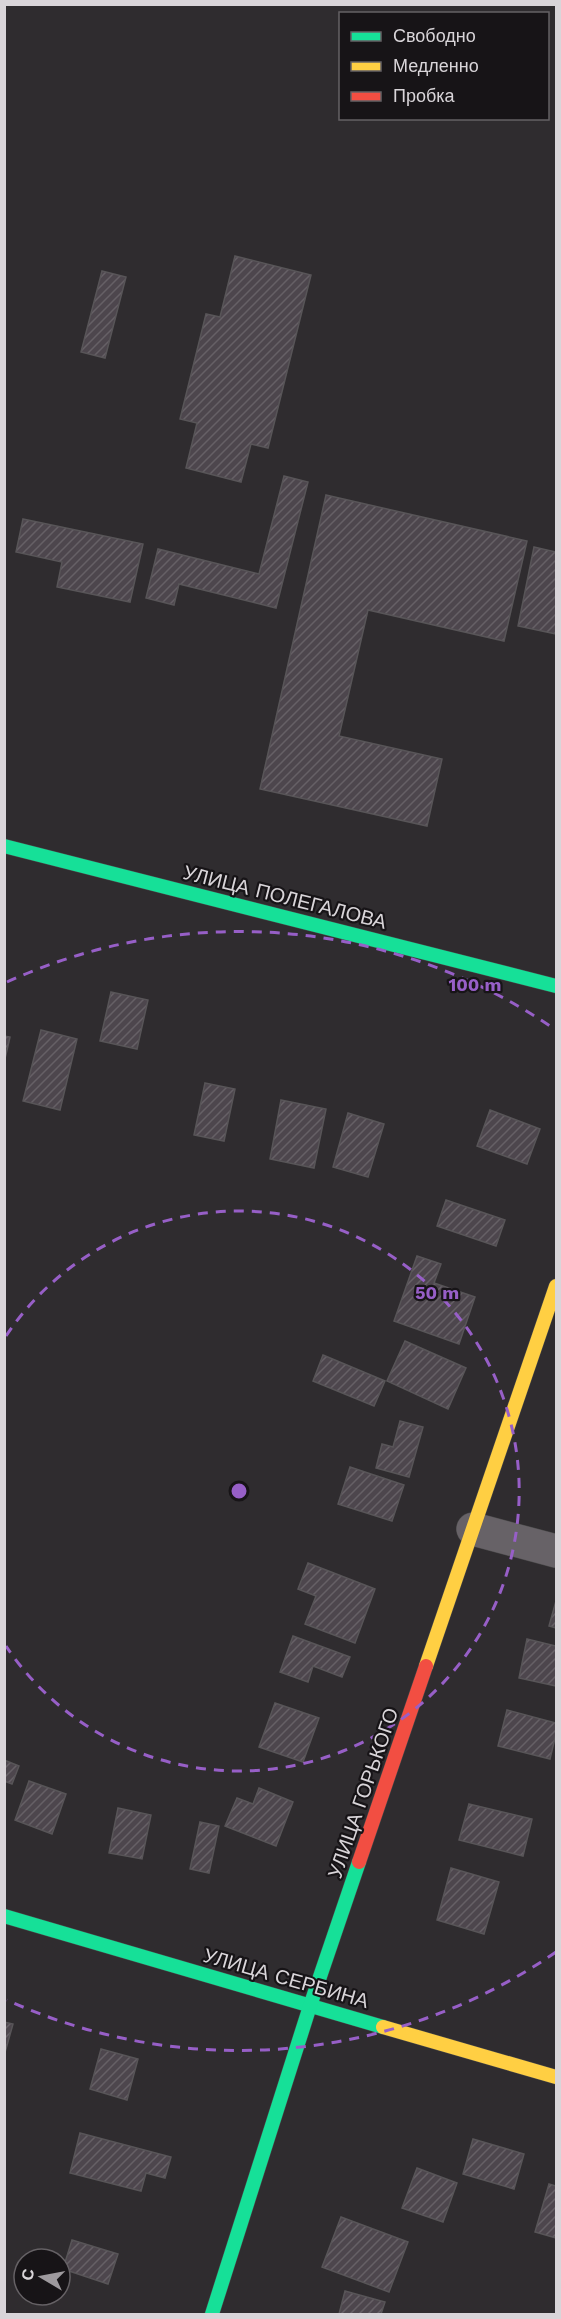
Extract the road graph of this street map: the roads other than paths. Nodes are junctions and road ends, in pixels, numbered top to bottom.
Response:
1 (4, 846) edge
2 (556, 986) edge
3 (556, 1286) edge
4 (473, 1529) junction
5 (556, 1551) edge
6 (4, 1916) edge
7 (310, 2006) junction
8 (556, 2077) edge
9 (212, 2314) edge

1 - 2 street, УЛИЦА ПОЛЕГАЛОВА
3 - 4 street, УЛИЦА ГОРЬКОГО
4 - 5 street
4 - 7 street, УЛИЦА ГОРЬКОГО
6 - 7 street, УЛИЦА СЕРБИНА
7 - 8 street, УЛИЦА СЕРБИНА
7 - 9 street, УЛИЦА ГОРЬКОГО

